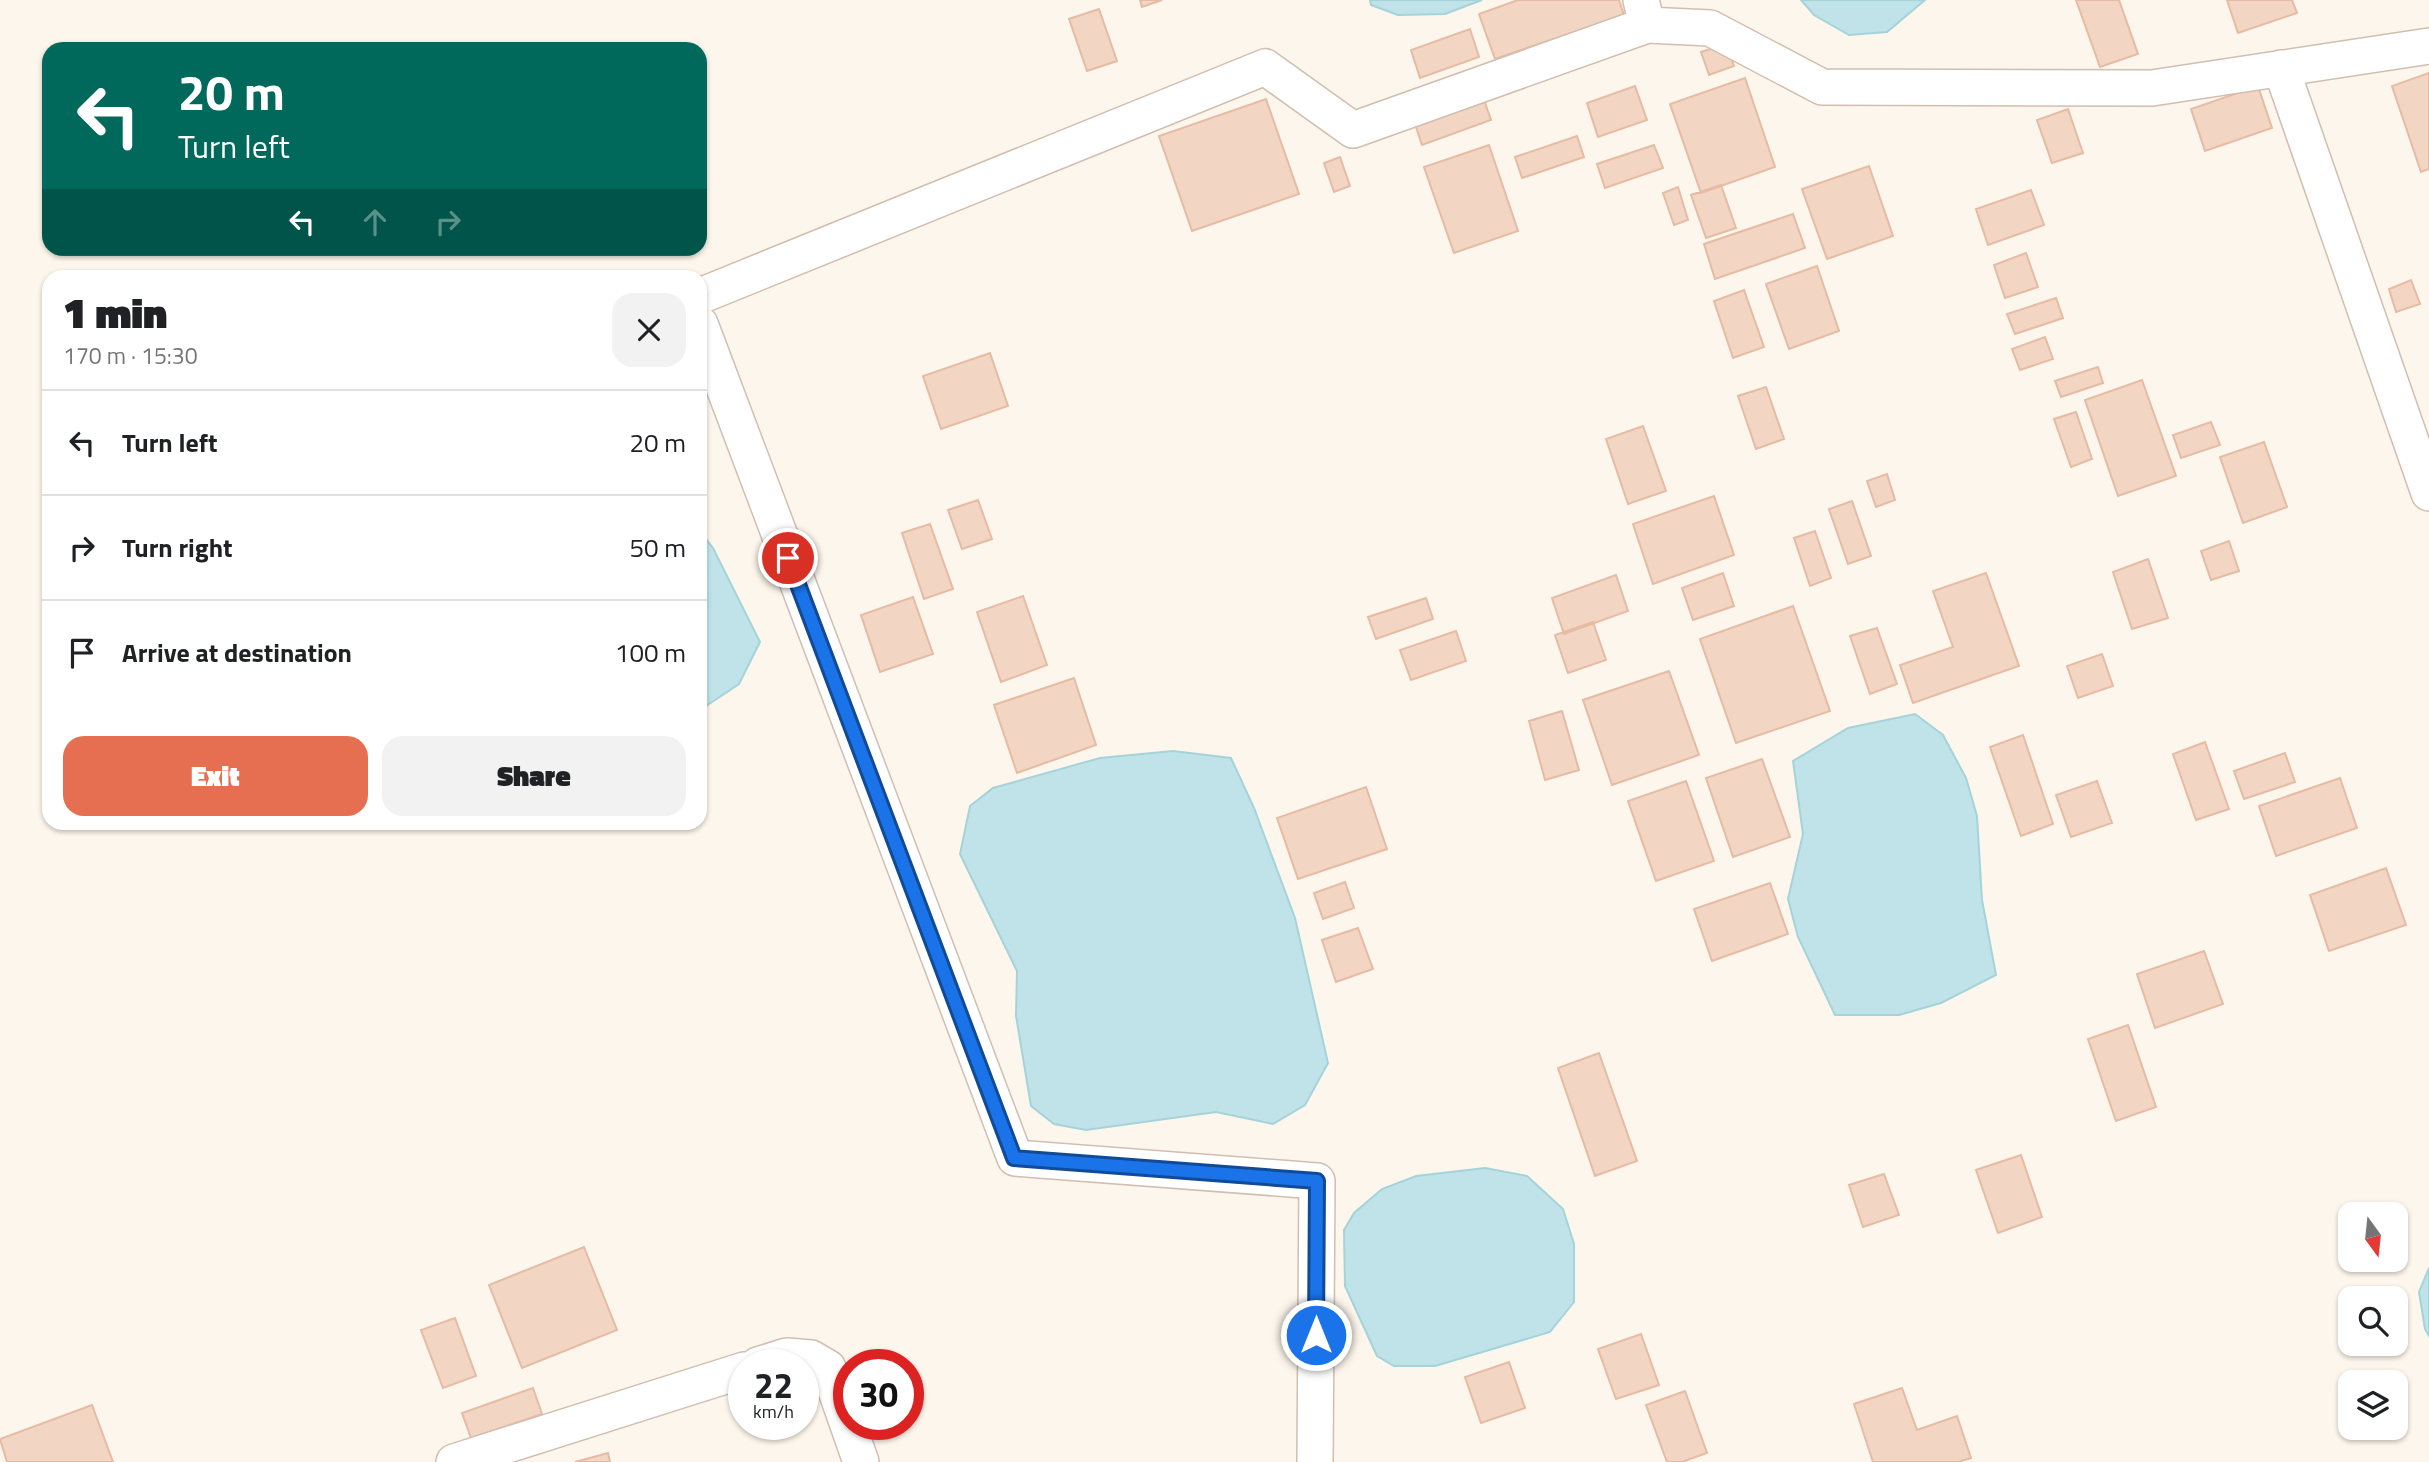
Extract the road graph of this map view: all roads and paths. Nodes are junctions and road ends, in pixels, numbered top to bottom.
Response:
1 (1644, 12) edge
2 (2429, 46) edge
3 (2281, 68) junction
4 (707, 293) edge
5 (707, 343) edge
6 (2429, 493) edge
7 (819, 1363) edge
8 (728, 1375) edge
9 (454, 1462) edge
10 (861, 1462) edge
11 (1315, 1462) edge

1 - 3 street
1 - 4 street
2 - 3 street
3 - 6 street
5 - 11 street
7 - 10 street
8 - 9 street

